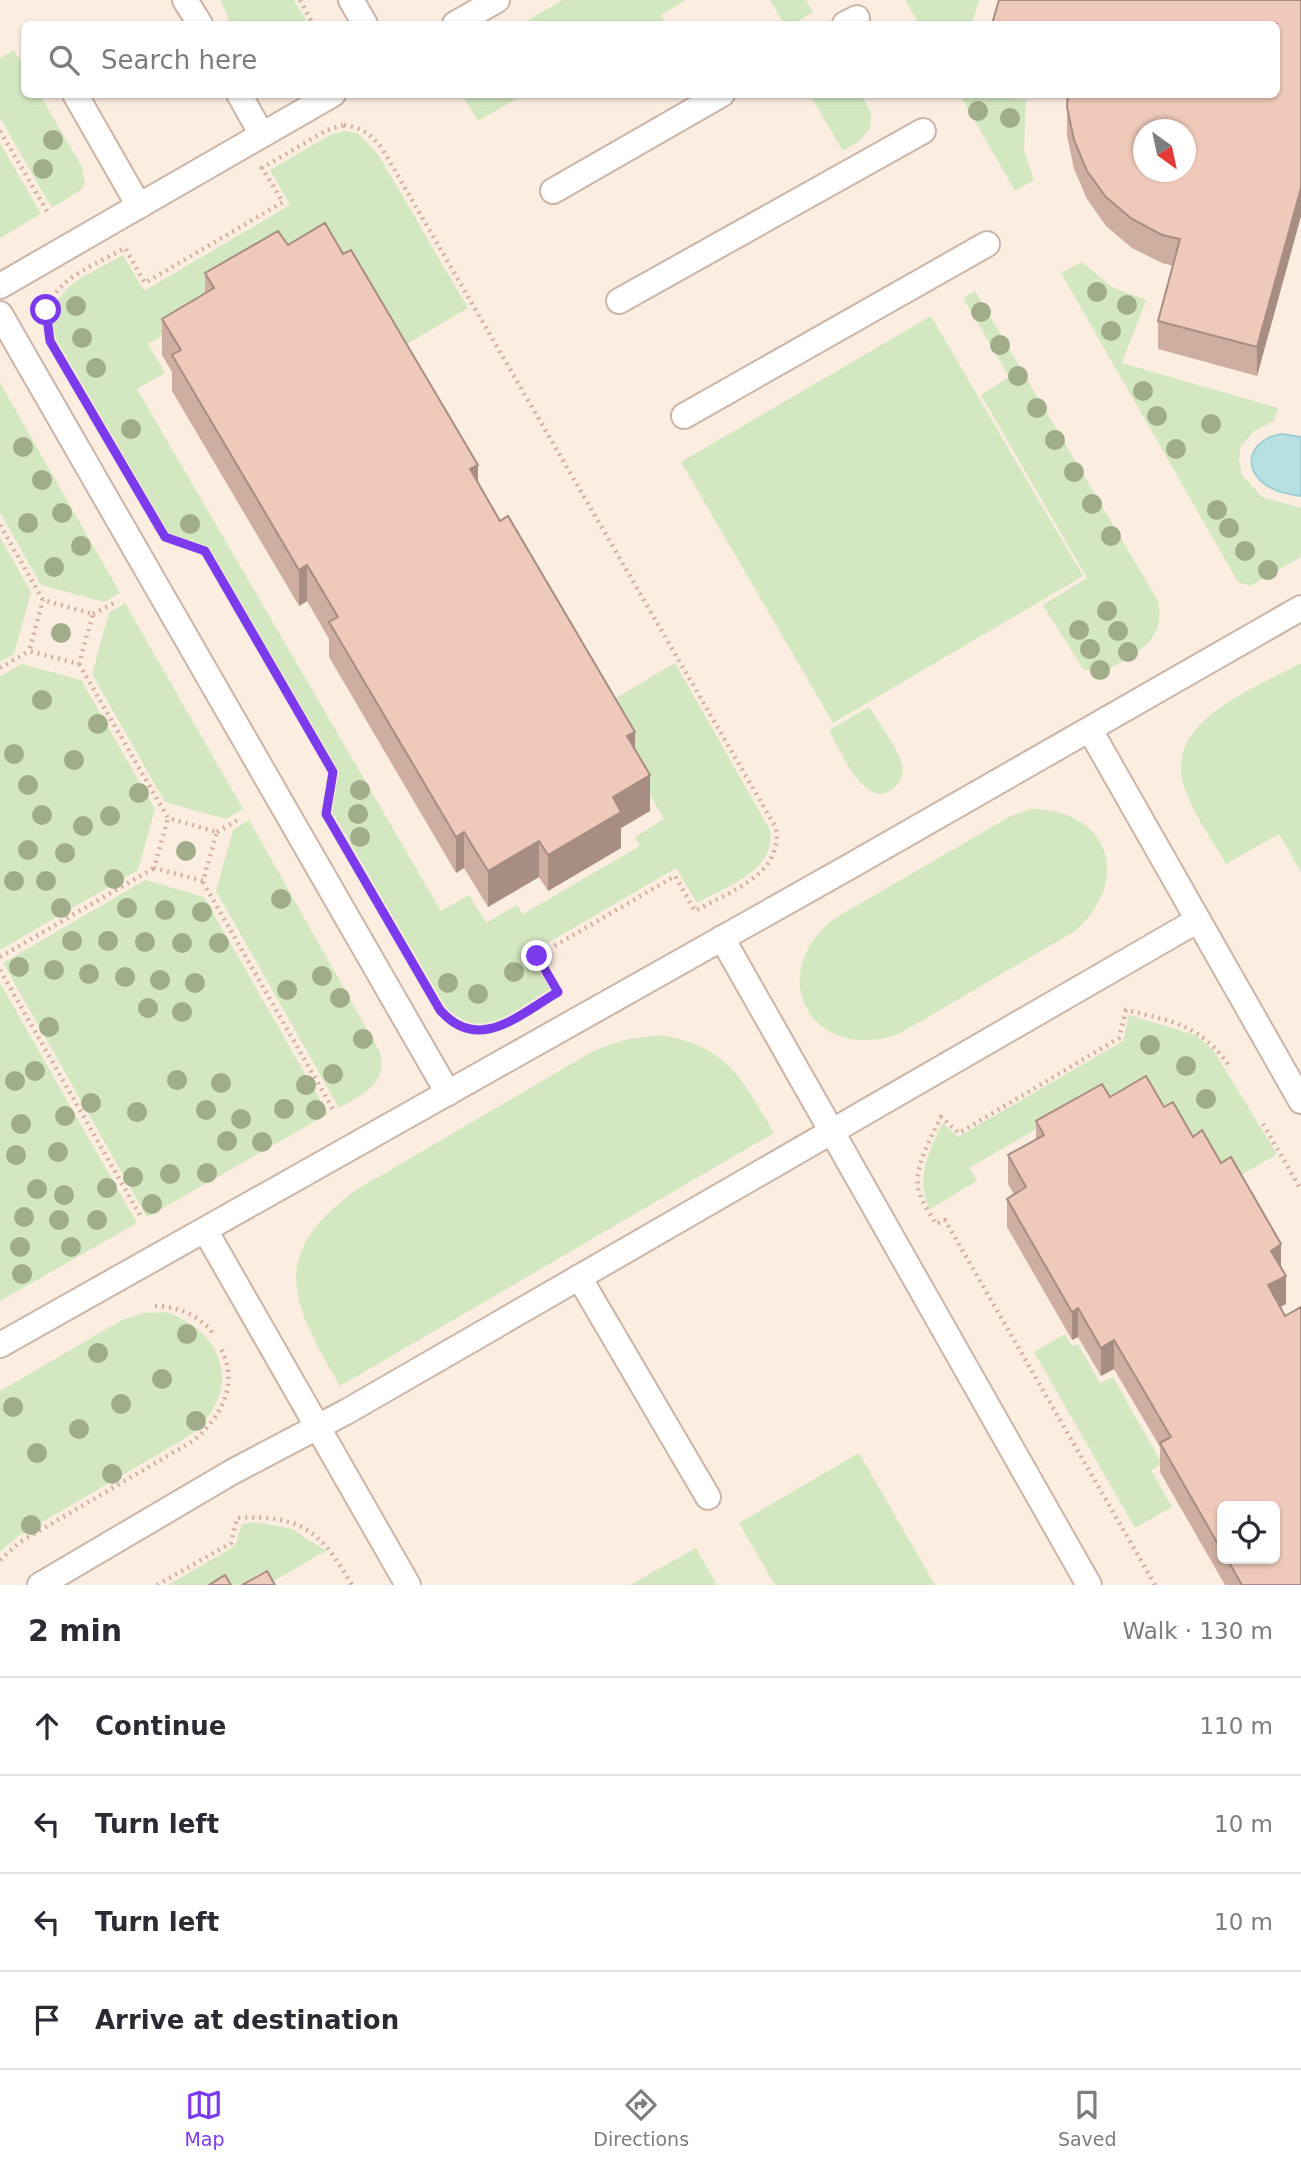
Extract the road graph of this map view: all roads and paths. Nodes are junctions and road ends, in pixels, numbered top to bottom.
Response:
1 (186, 0) edge
2 (300, 0) edge
3 (351, 0) edge
4 (498, 0) edge
5 (198, 21) edge
6 (312, 21) edge
7 (363, 21) edge
8 (460, 21) edge
9 (77, 98) edge
10 (241, 98) edge
11 (325, 98) edge
12 (715, 98) edge
13 (0, 131) edge
14 (923, 131) dead end
15 (262, 135) junction
16 (383, 150) joint
17 (553, 191) dead end
18 (139, 206) junction
19 (50, 217) dead end
20 (988, 244) dead end
21 (0, 286) edge
22 (619, 301) dead end
23 (0, 314) edge
24 (684, 416) dead end
25 (0, 525) edge
26 (122, 599) dead end
27 (43, 600) junction
28 (1301, 608) edge
29 (93, 614) junction
30 (29, 651) junction
31 (79, 664) junction
32 (0, 668) edge
33 (1090, 730) junction
34 (246, 815) dead end
35 (168, 818) junction
36 (217, 832) junction
37 (154, 868) junction
38 (203, 881) junction
39 (1198, 920) junction
40 (722, 938) junction
41 (0, 957) edge
42 (0, 970) edge
43 (1232, 1069) dead end
44 (447, 1093) junction
45 (1301, 1101) edge
46 (336, 1115) dead end
47 (1259, 1118) dead end
48 (831, 1131) junction
49 (1301, 1190) edge
50 (145, 1224) dead end
51 (205, 1230) junction
52 (579, 1278) junction
53 (142, 1306) dead end
54 (0, 1345) edge
55 (319, 1428) junction
56 (708, 1497) dead end
57 (0, 1560) edge
58 (40, 1585) edge
59 (157, 1585) edge
60 (352, 1585) edge
61 (408, 1585) edge
62 (1089, 1585) edge
63 (1155, 1585) edge

1 - 5 lane
2 - 6 path
3 - 7 lane
4 - 8 lane
9 - 18 lane
10 - 15 lane
11 - 15 lane
12 - 17 lane
13 - 19 path
14 - 22 lane
15 - 18 lane
16 - 16 path
18 - 21 lane
20 - 24 lane
23 - 44 lane
25 - 27 path
26 - 29 path
27 - 29 path
27 - 30 path
28 - 33 lane
29 - 31 path
30 - 31 path
30 - 32 path
31 - 35 path
33 - 39 lane
33 - 40 lane
34 - 36 path
35 - 36 path
35 - 37 path
36 - 38 path
37 - 38 path
37 - 41 path
38 - 46 path
39 - 45 lane
39 - 48 lane
40 - 44 lane
40 - 48 lane
42 - 50 path
43 - 63 path
44 - 51 lane
47 - 49 path
48 - 52 lane
48 - 62 lane
51 - 54 lane
51 - 55 lane
52 - 55 lane
52 - 56 lane
53 - 57 path
55 - 58 lane
55 - 61 lane
59 - 60 path

